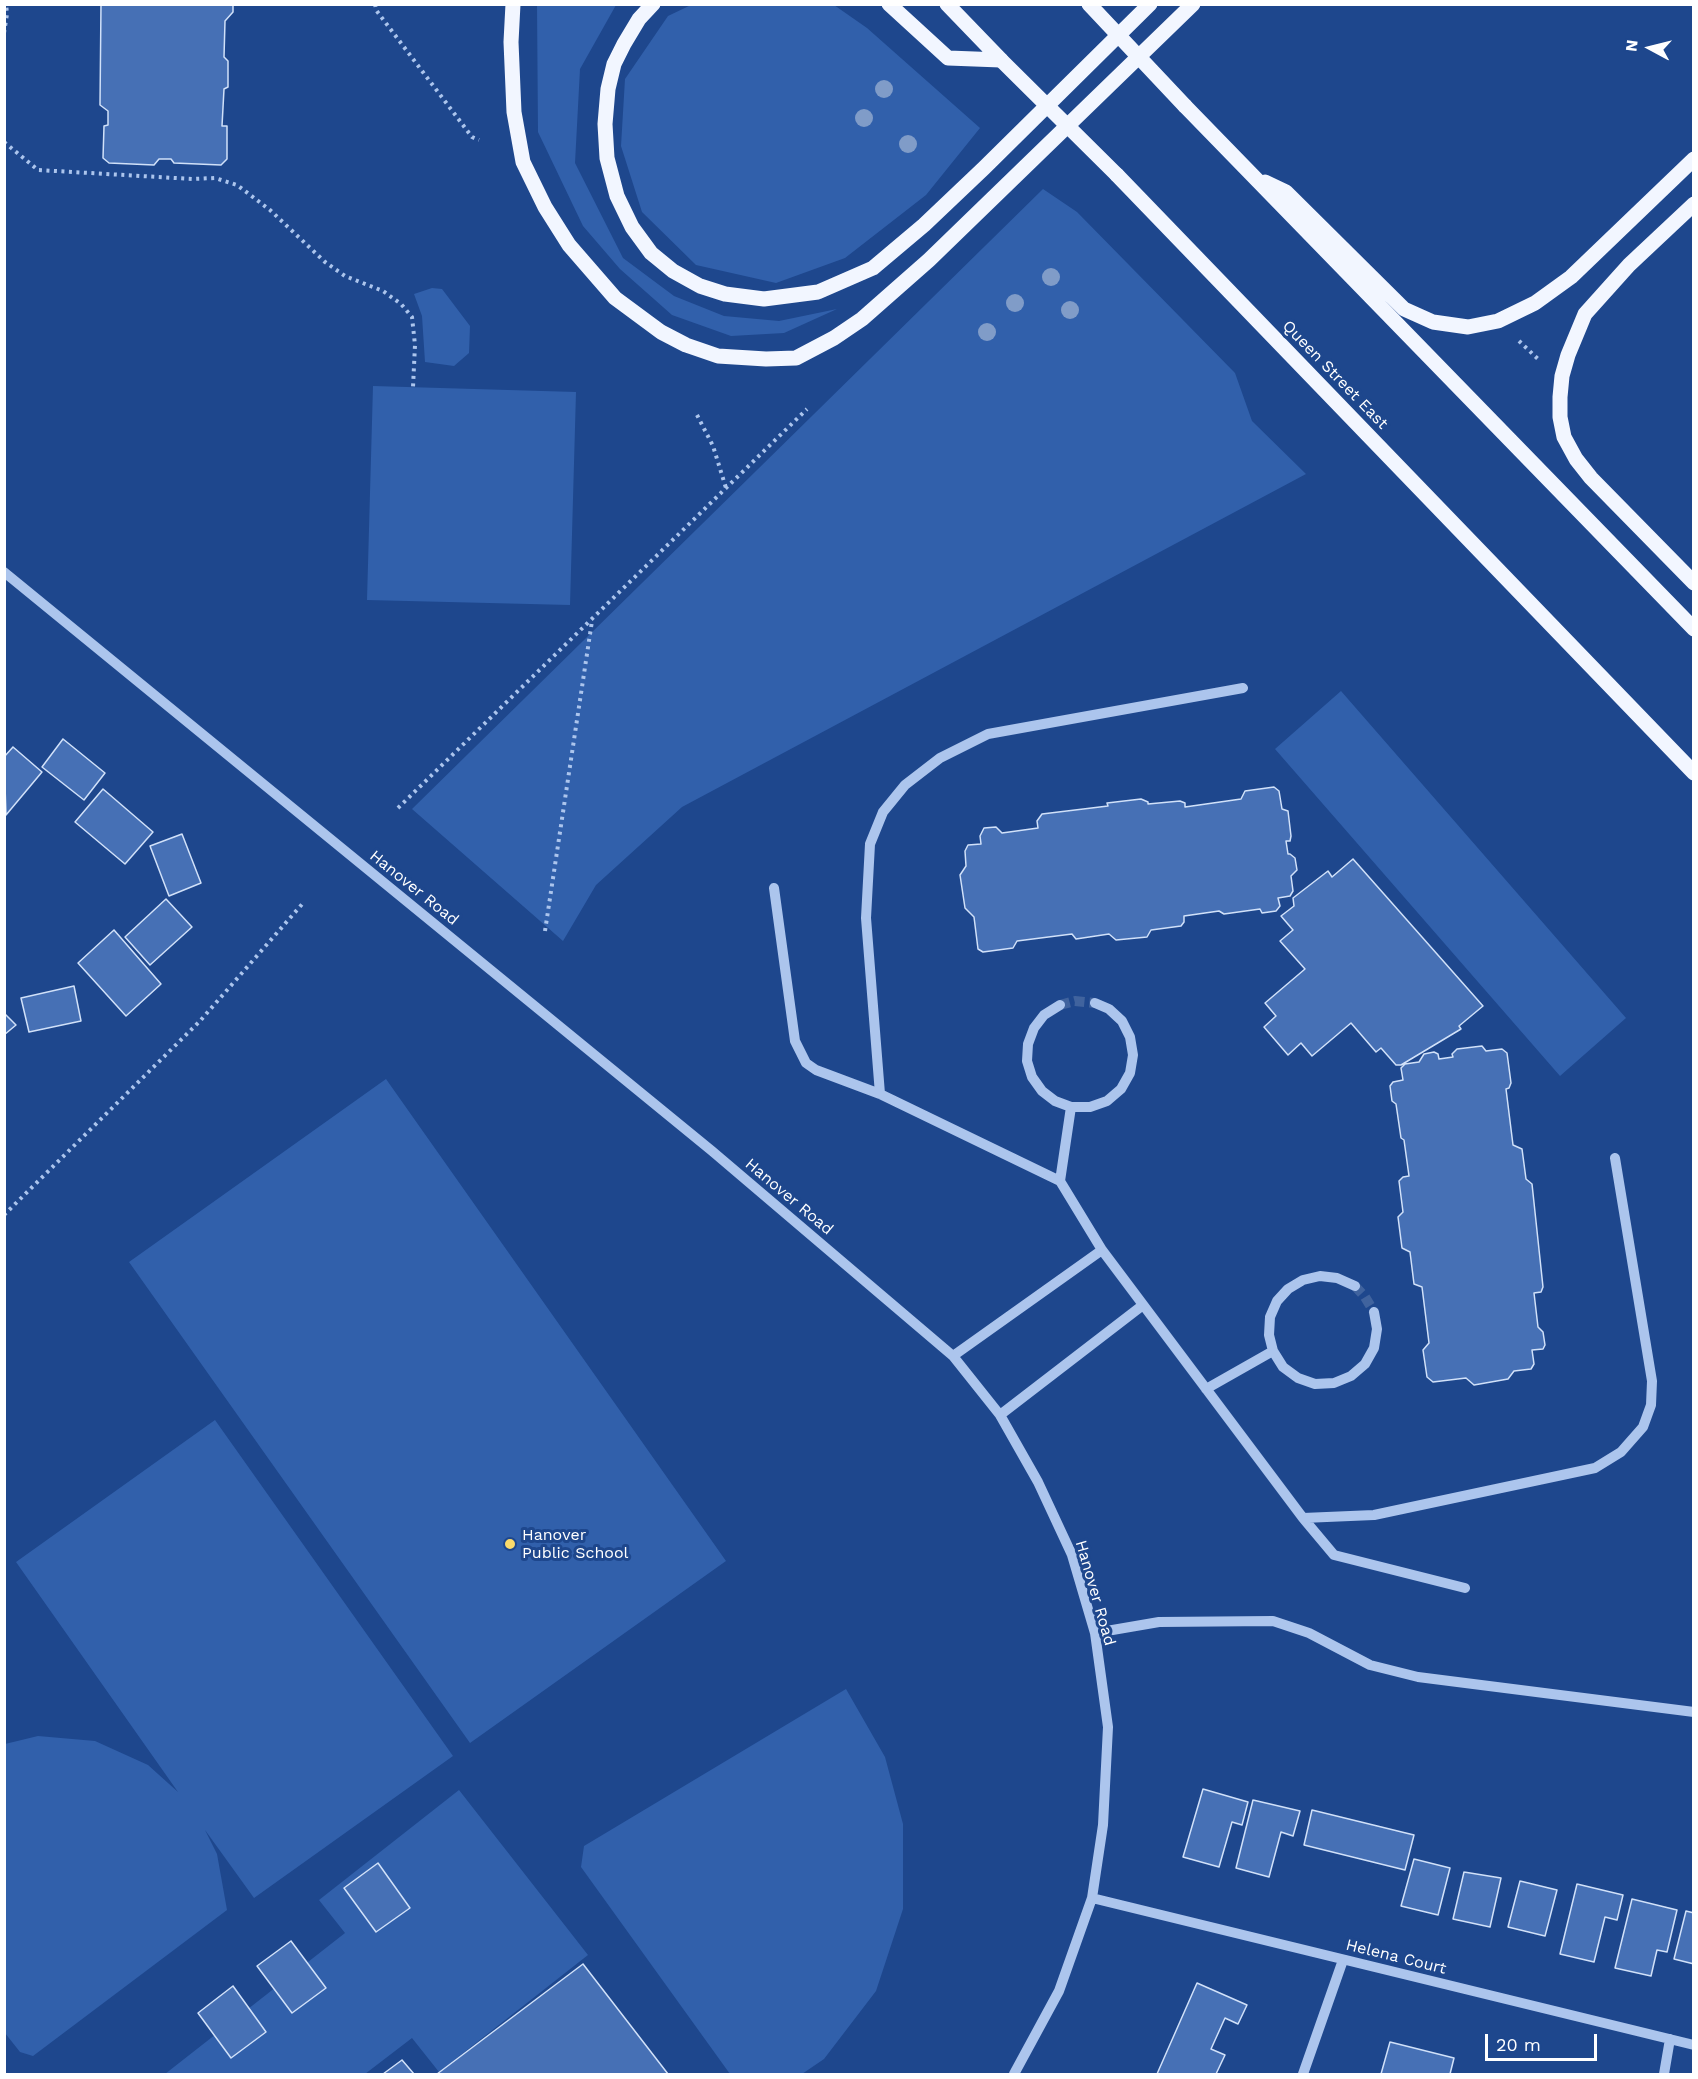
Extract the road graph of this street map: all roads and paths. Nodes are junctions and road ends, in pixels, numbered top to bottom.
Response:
1 (6, 4) edge
2 (375, 4) edge
3 (513, 4) edge
4 (653, 4) edge
5 (889, 4) edge
6 (947, 4) edge
7 (1089, 4) edge
8 (1150, 4) edge
9 (1193, 4) edge
10 (4, 33) edge
11 (1001, 60) junction
12 (479, 140) dead end
13 (4, 142) edge
14 (1694, 159) edge
15 (1256, 178) junction
16 (1694, 204) edge
17 (1516, 338) dead end
18 (1544, 365) dead end
19 (412, 387) dead end
20 (807, 409) dead end
21 (697, 415) dead end
22 (726, 488) junction
23 (4, 572) edge
24 (1694, 583) edge
25 (592, 621) junction
26 (1694, 629) edge
27 (1243, 688) dead end
28 (1694, 773) edge
29 (398, 808) dead end
30 (774, 888) dead end
31 (304, 902) dead end
32 (545, 931) dead end
33 (1095, 1003) tunnel mouth
34 (1060, 1005) tunnel mouth
35 (879, 1094) junction
36 (1071, 1107) junction
37 (1615, 1158) dead end
38 (1060, 1181) junction
39 (4, 1215) edge
40 (1102, 1250) junction
41 (1355, 1286) tunnel mouth
42 (1143, 1305) junction
43 (1374, 1312) tunnel mouth
44 (1273, 1352) junction
45 (952, 1356) junction
46 (1206, 1389) junction
47 (1000, 1415) junction
48 (1303, 1518) junction
49 (1464, 1588) dead end
50 (1095, 1633) junction
51 (1694, 1712) edge
52 (1092, 1898) junction
53 (1343, 1960) junction
54 (1670, 2039) junction
55 (1694, 2045) edge
56 (1014, 2074) edge
57 (1303, 2074) edge
58 (1664, 2074) edge

1 - 10 path
2 - 12 path
3 - 9 main road
4 - 8 main road
5 - 11 main road
6 - 11 main road, Queen Street East
7 - 15 main road, bridge
11 - 28 main road, Queen Street East, bridge
13 - 19 path
14 - 15 main road
15 - 26 main road
16 - 24 main road
17 - 18 path
20 - 22 path
21 - 22 path
22 - 25 path
23 - 45 street, Hanover Road
25 - 29 path
25 - 32 path
27 - 35 street
30 - 35 street
31 - 39 path
33 - 36 street
34 - 36 street
35 - 38 street
36 - 38 street
37 - 48 street
38 - 40 street
40 - 42 street
40 - 45 street
41 - 44 street
42 - 46 street
42 - 47 street
43 - 44 street
44 - 46 street
45 - 47 street, Hanover Road
46 - 48 street
47 - 50 street, Hanover Road
48 - 49 street
50 - 51 street
50 - 52 street, Hanover Road
52 - 53 street, Helena Court
52 - 56 street, Hanover Road
53 - 54 street, Helena Court
53 - 57 street
54 - 55 street, Helena Court
54 - 58 street

